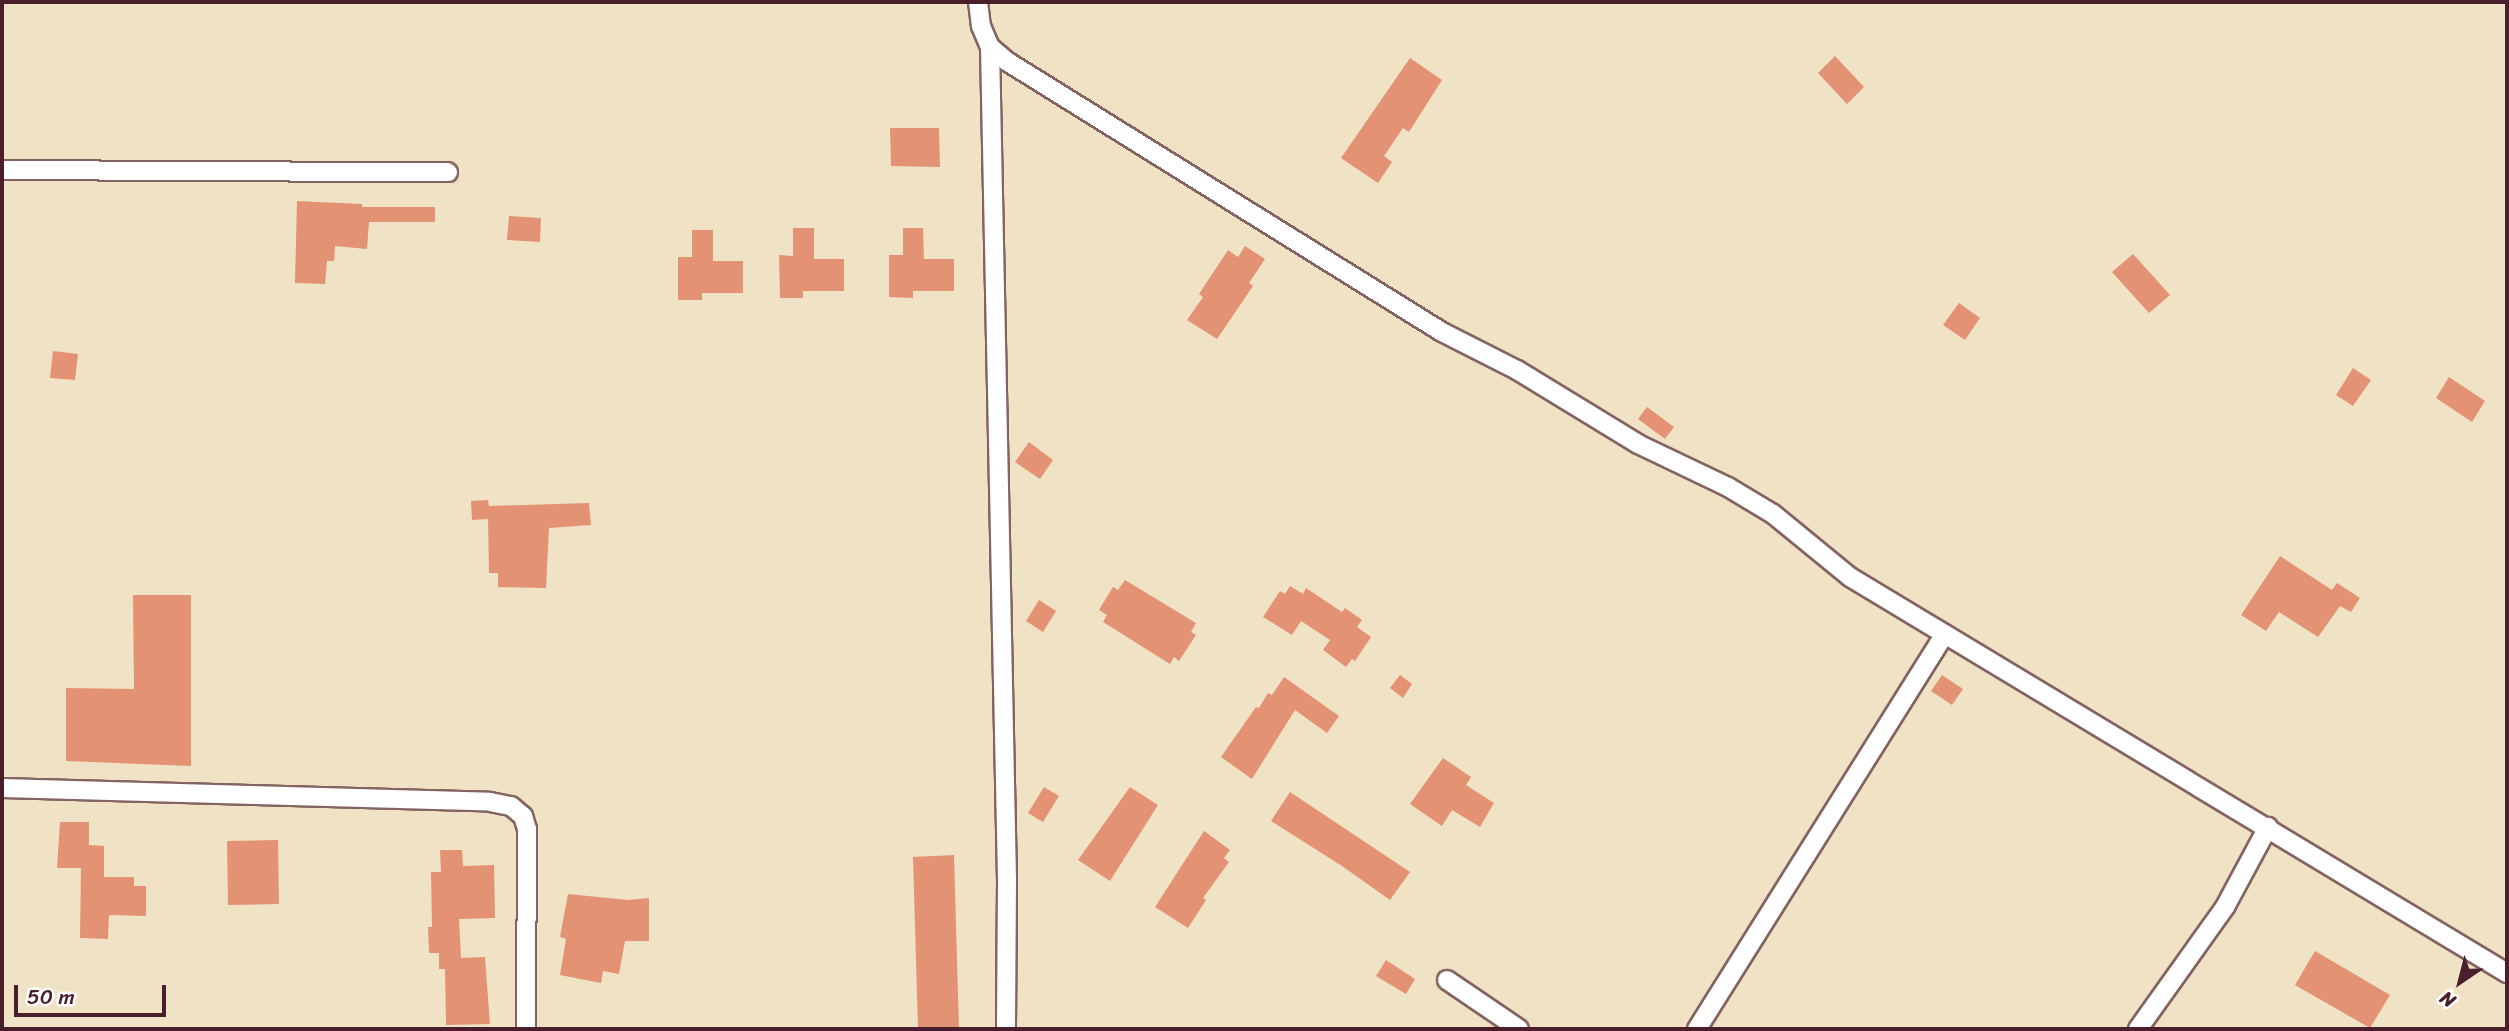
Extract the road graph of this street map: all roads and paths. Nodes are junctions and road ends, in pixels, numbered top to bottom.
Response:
1 (978, 2) edge
2 (990, 47) junction
3 (2, 170) edge
4 (448, 172) dead end
5 (1945, 634) junction
6 (2, 788) edge
7 (2268, 827) junction
8 (2507, 973) edge
9 (1447, 981) dead end
10 (526, 1029) edge
11 (1006, 1029) edge
12 (1519, 1029) edge
13 (1697, 1029) edge
14 (2138, 1029) edge

1 - 2 street
2 - 5 street
2 - 11 street
3 - 4 street
5 - 7 street
5 - 13 street
6 - 10 street
7 - 8 street
7 - 14 street
9 - 12 street

